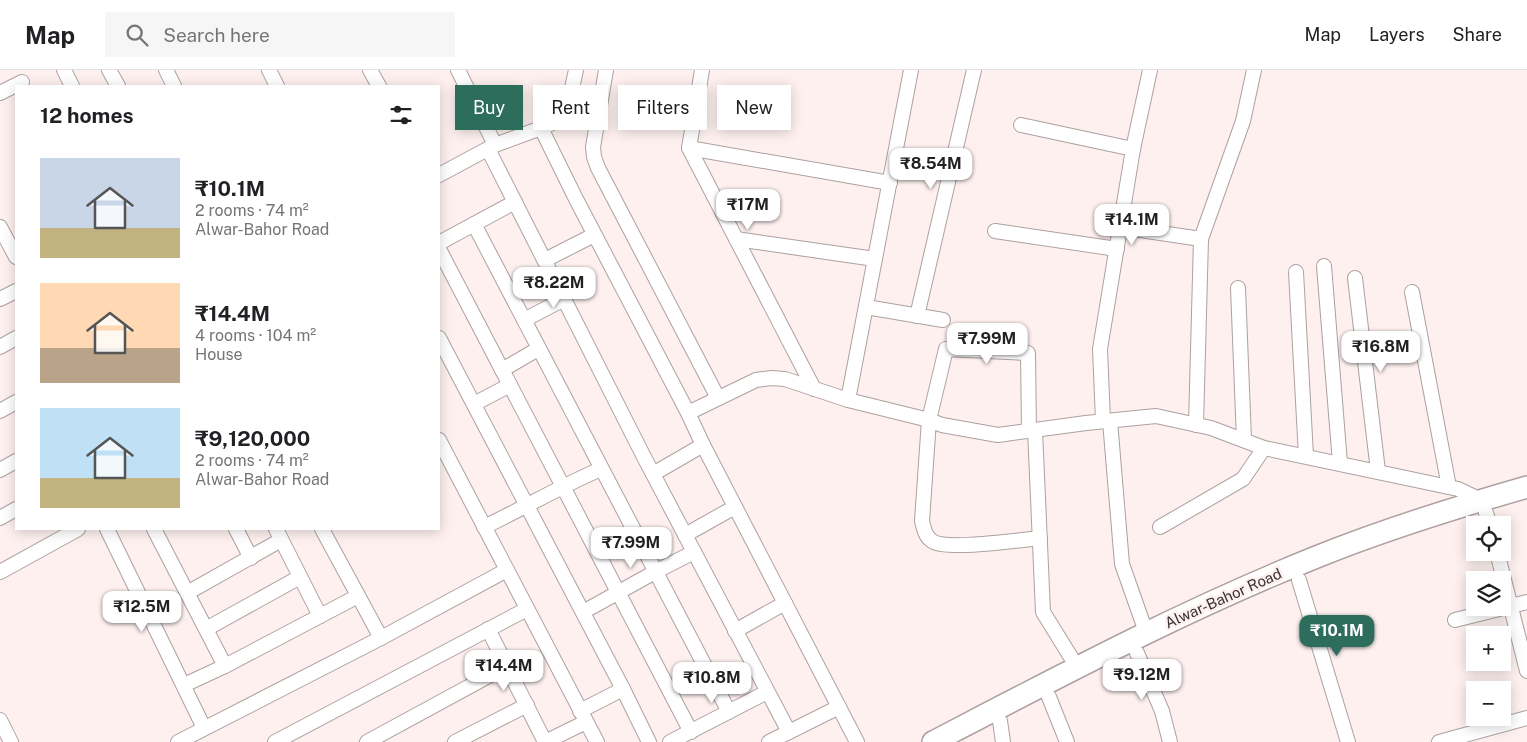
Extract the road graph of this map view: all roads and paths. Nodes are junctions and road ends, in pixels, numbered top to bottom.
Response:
1 (64, 70) edge
2 (109, 70) edge
3 (166, 70) edge
4 (269, 70) edge
5 (370, 70) edge
6 (458, 70) edge
7 (576, 70) edge
8 (606, 70) edge
9 (702, 70) edge
10 (912, 70) edge
11 (974, 70) edge
12 (1150, 70) edge
13 (1254, 70) edge
14 (21, 79) edge
15 (72, 85) edge
16 (117, 85) edge
17 (171, 85) edge
18 (276, 85) edge
19 (375, 85) edge
20 (573, 85) edge
21 (0, 93) edge
22 (1021, 125) dead end
23 (536, 130) edge
24 (542, 130) edge
25 (491, 147) junction
26 (689, 148) junction
27 (1133, 149) junction
28 (440, 174) edge
29 (890, 183) junction
30 (515, 202) junction
31 (474, 224) junction
32 (0, 227) edge
33 (1120, 227) junction
34 (995, 231) dead end
35 (594, 235) junction
36 (736, 239) junction
37 (1201, 239) junction
38 (440, 242) edge
39 (1117, 249) junction
40 (440, 251) edge
41 (9, 252) edge
42 (875, 259) junction
43 (544, 260) junction
44 (1324, 266) dead end
45 (1296, 272) dead end
46 (1355, 278) dead end
47 (1238, 288) dead end
48 (15, 292) edge
49 (1412, 292) dead end
50 (0, 299) edge
51 (564, 299) junction
52 (866, 307) junction
53 (917, 316) junction
54 (524, 320) junction
55 (943, 320) dead end
56 (15, 339) edge
57 (440, 340) edge
58 (0, 347) edge
59 (538, 349) junction
60 (502, 370) junction
61 (510, 385) junction
62 (814, 389) junction
63 (718, 398) junction
64 (848, 400) junction
65 (15, 403) edge
66 (474, 404) junction
67 (0, 411) edge
68 (688, 413) junction
69 (929, 420) junction
70 (1106, 421) junction
71 (1196, 424) junction
72 (1032, 430) junction
73 (1244, 440) junction
74 (440, 442) edge
75 (703, 445) junction
76 (1264, 448) junction
77 (1306, 456) junction
78 (15, 462) edge
79 (1340, 463) junction
80 (601, 469) junction
81 (0, 470) edge
82 (1378, 471) junction
83 (653, 474) junction
84 (562, 486) junction
85 (1449, 487) junction
86 (1527, 487) edge
87 (1527, 501) edge
88 (526, 507) junction
89 (735, 507) junction
90 (15, 510) edge
91 (1486, 513) edge
92 (0, 518) edge
93 (484, 527) junction
94 (1160, 527) dead end
95 (76, 530) edge
96 (107, 530) edge
97 (155, 530) edge
98 (237, 530) edge
99 (323, 530) edge
100 (279, 535) edge
101 (685, 535) junction
102 (1040, 538) junction
103 (694, 552) junction
104 (251, 558) junction
105 (507, 570) junction
106 (0, 572) edge
107 (655, 572) junction
108 (300, 577) junction
109 (1299, 580) junction
110 (187, 593) junction
111 (618, 593) junction
112 (358, 596) junction
113 (1527, 602) edge
114 (785, 604) junction
115 (1511, 607) edge
116 (527, 608) junction
117 (1511, 611) edge
118 (583, 612) junction
119 (320, 616) junction
120 (1472, 616) edge
121 (1455, 620) dead end
122 (206, 629) junction
123 (488, 629) junction
124 (735, 631) junction
125 (1146, 632) junction
126 (381, 638) junction
127 (1137, 653) junction
128 (224, 666) junction
129 (507, 666) junction
130 (1077, 668) junction
131 (1527, 671) edge
132 (184, 685) junction
133 (623, 689) junction
134 (767, 692) junction
135 (1049, 696) junction
136 (526, 705) junction
137 (839, 707) junction
138 (729, 712) junction
139 (583, 716) junction
140 (1527, 718) edge
141 (0, 720) edge
142 (204, 728) junction
143 (691, 732) junction
144 (788, 732) junction
145 (1002, 732) edge
146 (11, 742) edge
147 (178, 742) edge
148 (275, 742) edge
149 (367, 742) edge
150 (455, 742) edge
151 (545, 742) edge
152 (597, 742) edge
153 (649, 742) edge
154 (670, 742) edge
155 (769, 742) edge
156 (857, 742) edge
157 (933, 742) edge
158 (959, 742) edge
159 (1067, 742) edge
160 (1170, 742) edge
161 (1348, 742) edge
162 (1439, 742) edge

1 - 15 street
2 - 16 street
3 - 17 street
4 - 18 street
5 - 19 street
6 - 25 street
7 - 20 street
8 - 63 street
9 - 26 street
10 - 29 street
11 - 53 street
12 - 27 street
13 - 37 street
14 - 21 street
22 - 27 street
23 - 25 street
24 - 35 street
25 - 28 street
25 - 30 street
26 - 29 street
26 - 36 street
27 - 33 street
29 - 42 street
30 - 31 street
30 - 43 street
31 - 38 street
31 - 54 street
32 - 41 street
33 - 37 street
33 - 39 street
34 - 39 street
35 - 43 street
35 - 68 street
36 - 42 street
36 - 62 street
37 - 71 street
39 - 70 street
40 - 60 street
42 - 52 street
43 - 51 street
44 - 79 street
45 - 77 street
46 - 82 street
47 - 73 street
48 - 50 street
49 - 85 street
51 - 54 street
51 - 83 street
52 - 53 street
52 - 64 street
53 - 55 street
54 - 59 street
56 - 58 street
57 - 66 street
59 - 60 street
59 - 80 street
60 - 61 street
61 - 66 street
61 - 84 street
62 - 63 street
62 - 64 street
63 - 68 street
64 - 69 street
65 - 67 street
66 - 88 street
68 - 75 street
69 - 72 street
69 - 72 street
69 - 102 street
70 - 71 street
70 - 72 street
70 - 125 street
71 - 73 street
72 - 102 street
73 - 76 street
74 - 93 street
75 - 83 street
75 - 89 street
76 - 77 street
76 - 94 street
77 - 79 street
78 - 81 street
79 - 82 street
80 - 84 street
80 - 107 street
82 - 85 street
83 - 101 street
84 - 88 street
84 - 111 street
85 - 91 street
86 - 91 main road, Alwar-Bahor Road
87 - 91 main road, Alwar-Bahor Road
88 - 93 street
88 - 118 street
89 - 101 street
89 - 114 street
90 - 92 street
91 - 109 main road, Alwar-Bahor Road
91 - 125 main road, Alwar-Bahor Road
93 - 105 street
95 - 106 street
96 - 132 street
97 - 110 street
98 - 104 street
99 - 112 street
100 - 104 street
100 - 108 street
101 - 103 street
102 - 130 street
103 - 107 street
103 - 124 street
104 - 110 street
105 - 116 street
105 - 126 street
107 - 111 street
107 - 138 street
108 - 119 street
108 - 122 street
109 - 127 main road, Alwar-Bahor Road
109 - 161 street
110 - 122 street
111 - 118 street
111 - 143 street
112 - 119 street
112 - 126 street
113 - 115 street
114 - 124 street
114 - 137 street
116 - 123 street
116 - 139 street
117 - 131 street
118 - 133 street
119 - 128 street
120 - 121 street
122 - 128 street
123 - 129 street
123 - 148 street
124 - 134 street
125 - 130 main road, Alwar-Bahor Road
126 - 142 street
127 - 135 main road, Alwar-Bahor Road
127 - 160 street
128 - 132 street
129 - 136 street
129 - 149 street
130 - 157 main road, Alwar-Bahor Road
132 - 142 street
133 - 139 street
133 - 153 street
134 - 138 street
134 - 144 street
135 - 145 main road, Alwar-Bahor Road
135 - 159 street
136 - 150 street
136 - 151 street
137 - 144 street
137 - 156 street
138 - 143 street
139 - 151 street
139 - 152 street
140 - 162 street
141 - 146 street
142 - 147 street
143 - 154 street
144 - 155 street
145 - 158 main road, Alwar-Bahor Road

